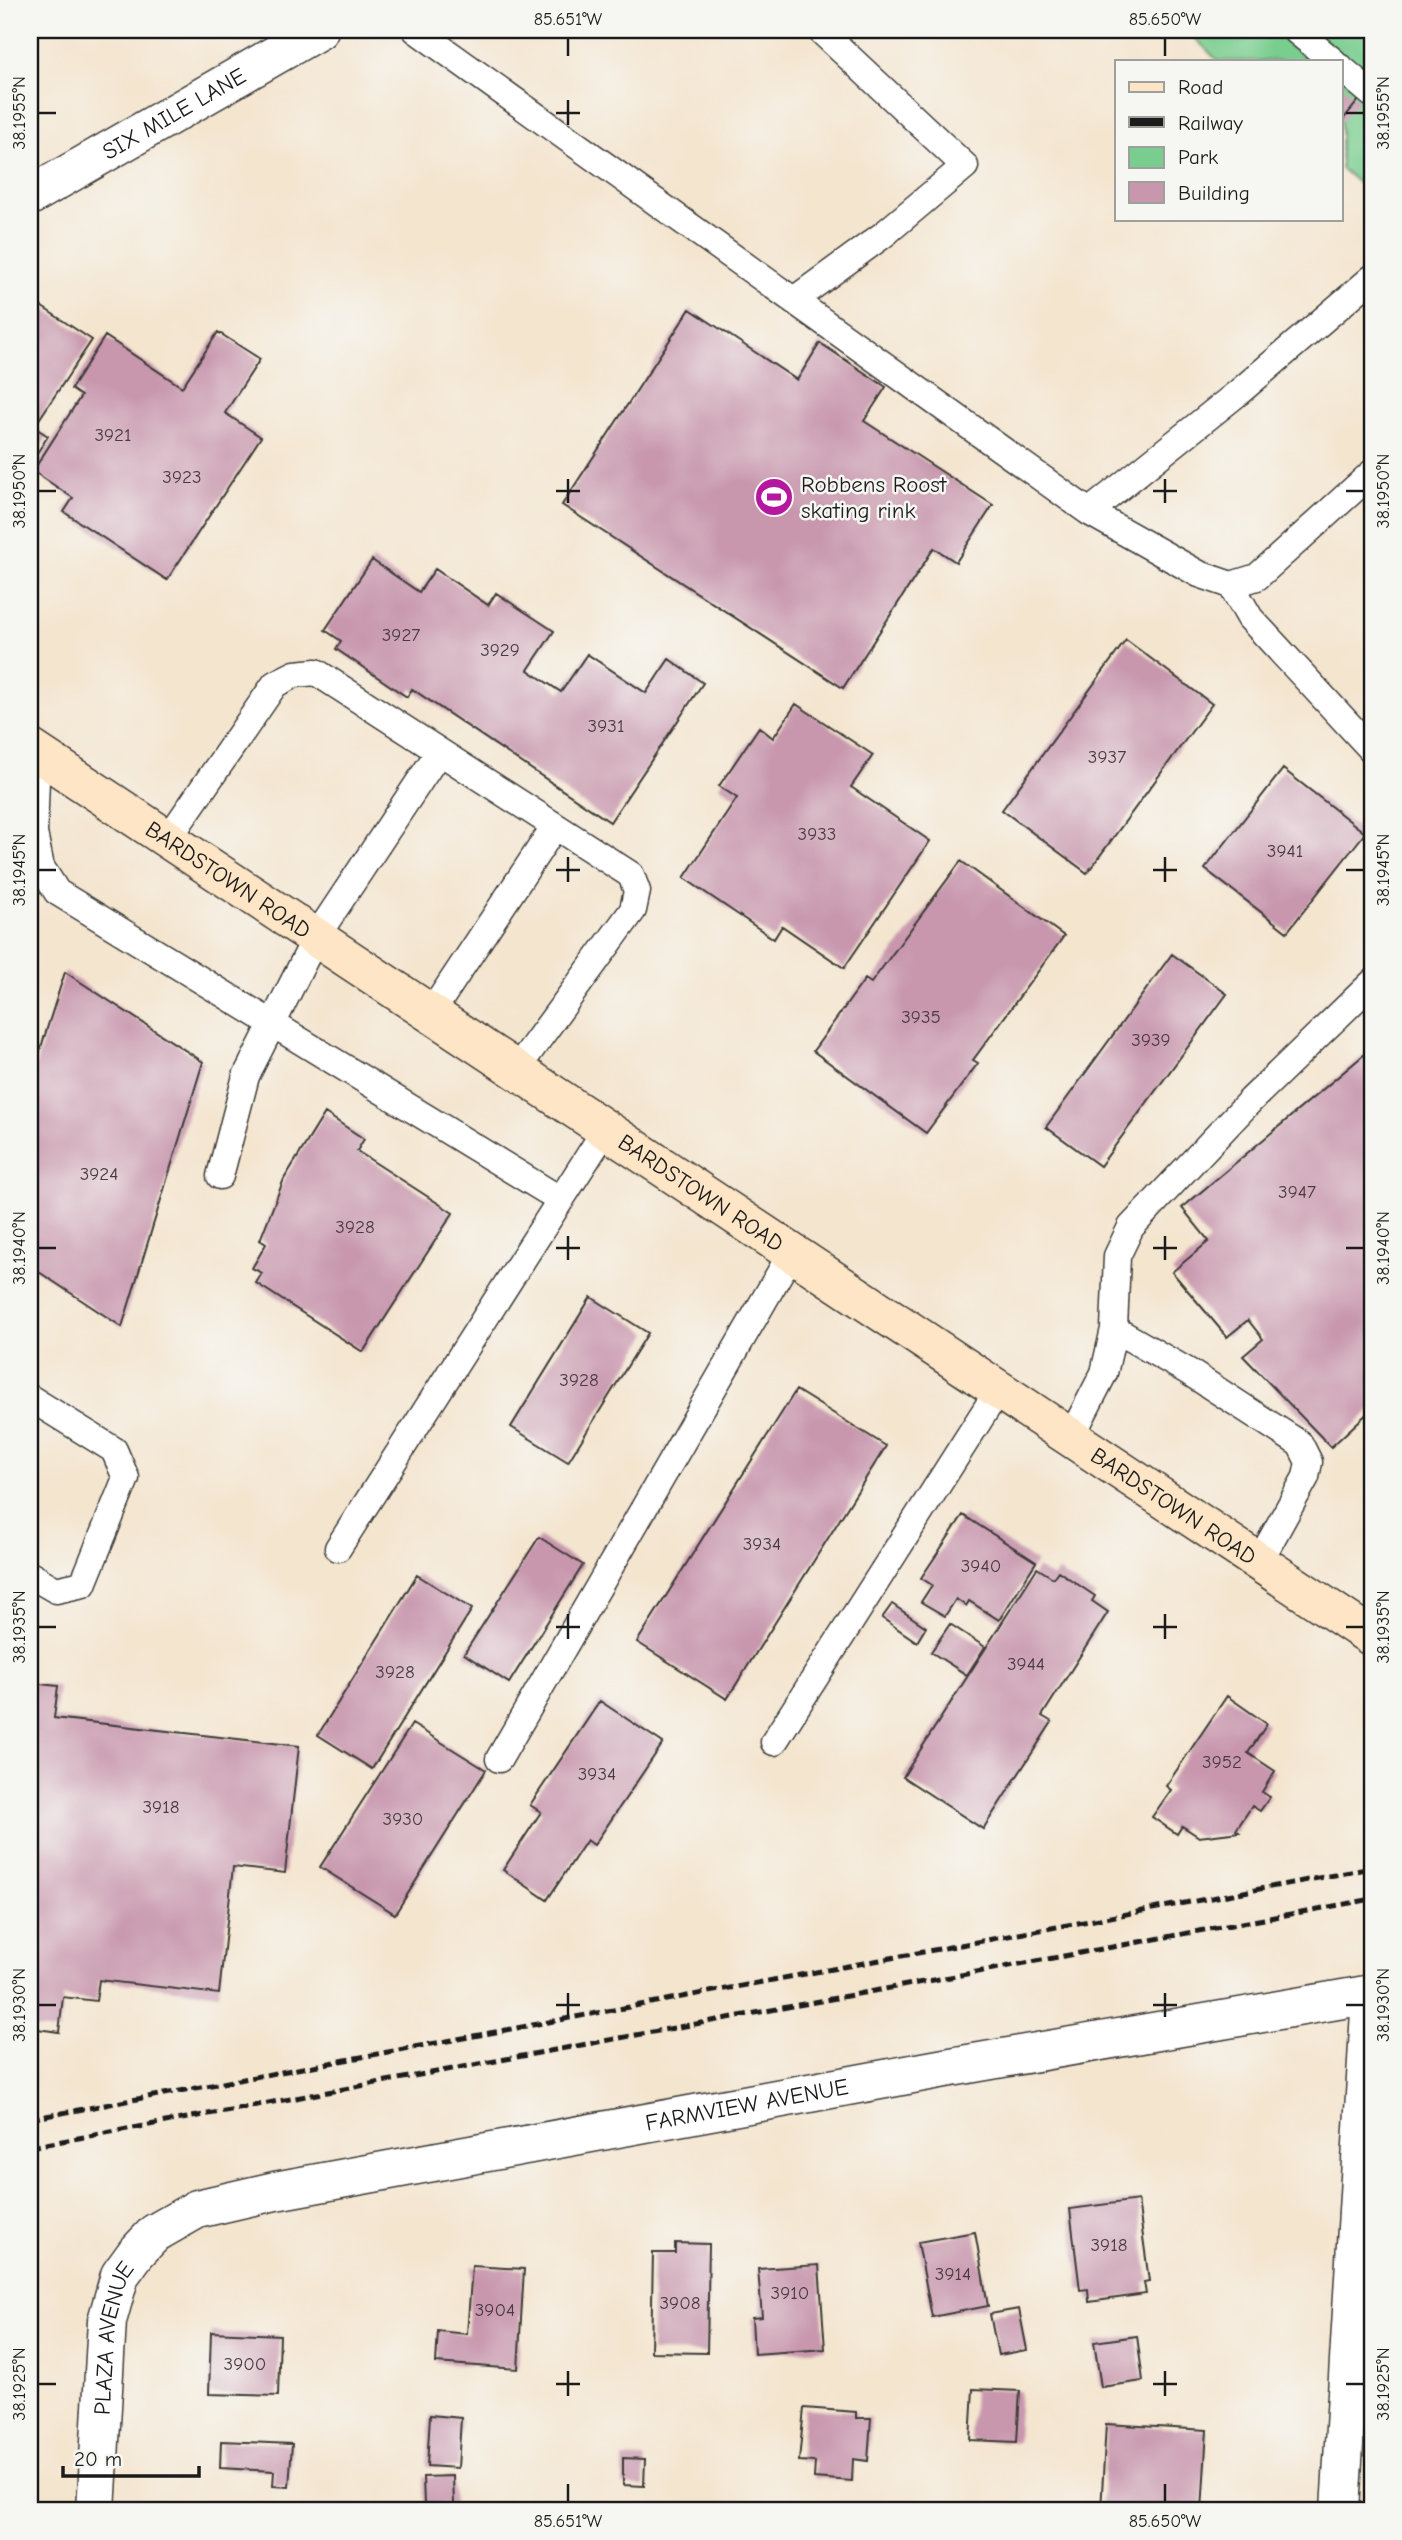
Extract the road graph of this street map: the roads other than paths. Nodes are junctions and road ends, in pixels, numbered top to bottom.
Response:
1 (319, 30) edge
2 (416, 30) edge
3 (820, 30) edge
4 (1296, 30) edge
5 (1332, 60) edge
6 (1342, 69) edge
7 (1372, 94) edge
8 (30, 197) edge
9 (1369, 289) edge
10 (794, 300) junction
11 (1372, 473) edge
12 (1089, 512) junction
13 (1231, 585) junction
14 (34, 750) edge
15 (1372, 750) edge
16 (439, 751) junction
17 (555, 826) junction
18 (167, 839) junction
19 (316, 937) junction
20 (1372, 983) edge
21 (431, 1013) junction
22 (272, 1023) junction
23 (516, 1070) junction
24 (606, 1129) junction
25 (220, 1176) dead end
26 (561, 1200) junction
27 (792, 1252) junction
28 (1114, 1329) junction
29 (999, 1389) junction
30 (30, 1398) edge
31 (1072, 1437) junction
32 (338, 1548) dead end
33 (1259, 1562) junction
34 (30, 1575) edge
35 (1372, 1637) edge
36 (774, 1742) dead end
37 (499, 1759) dead end
38 (1371, 1994) edge
39 (136, 2253) joint
40 (96, 2510) edge
41 (1340, 2510) edge

1 - 8 street, SIX MILE LANE
2 - 10 lane
3 - 10 lane
4 - 5 lane
6 - 7 lane
9 - 12 lane
10 - 12 lane
11 - 13 lane
12 - 13 lane
13 - 15 lane
14 - 18 main road, BARDSTOWN ROAD
14 - 22 lane
16 - 17 lane
16 - 18 lane
16 - 19 lane
17 - 21 lane
17 - 23 lane
18 - 19 main road, BARDSTOWN ROAD
19 - 21 main road, BARDSTOWN ROAD
19 - 22 lane
20 - 28 lane
21 - 23 main road, BARDSTOWN ROAD
22 - 25 lane
22 - 26 lane
23 - 24 main road, BARDSTOWN ROAD
24 - 26 lane
24 - 27 main road, BARDSTOWN ROAD
26 - 32 lane
27 - 29 main road, BARDSTOWN ROAD
27 - 37 lane
28 - 31 lane
28 - 33 lane
29 - 31 main road, BARDSTOWN ROAD
29 - 36 lane
30 - 34 lane
31 - 33 main road, BARDSTOWN ROAD
33 - 35 main road, BARDSTOWN ROAD
38 - 39 street, FARMVIEW AVENUE
38 - 41 street
39 - 40 street, PLAZA AVENUE

